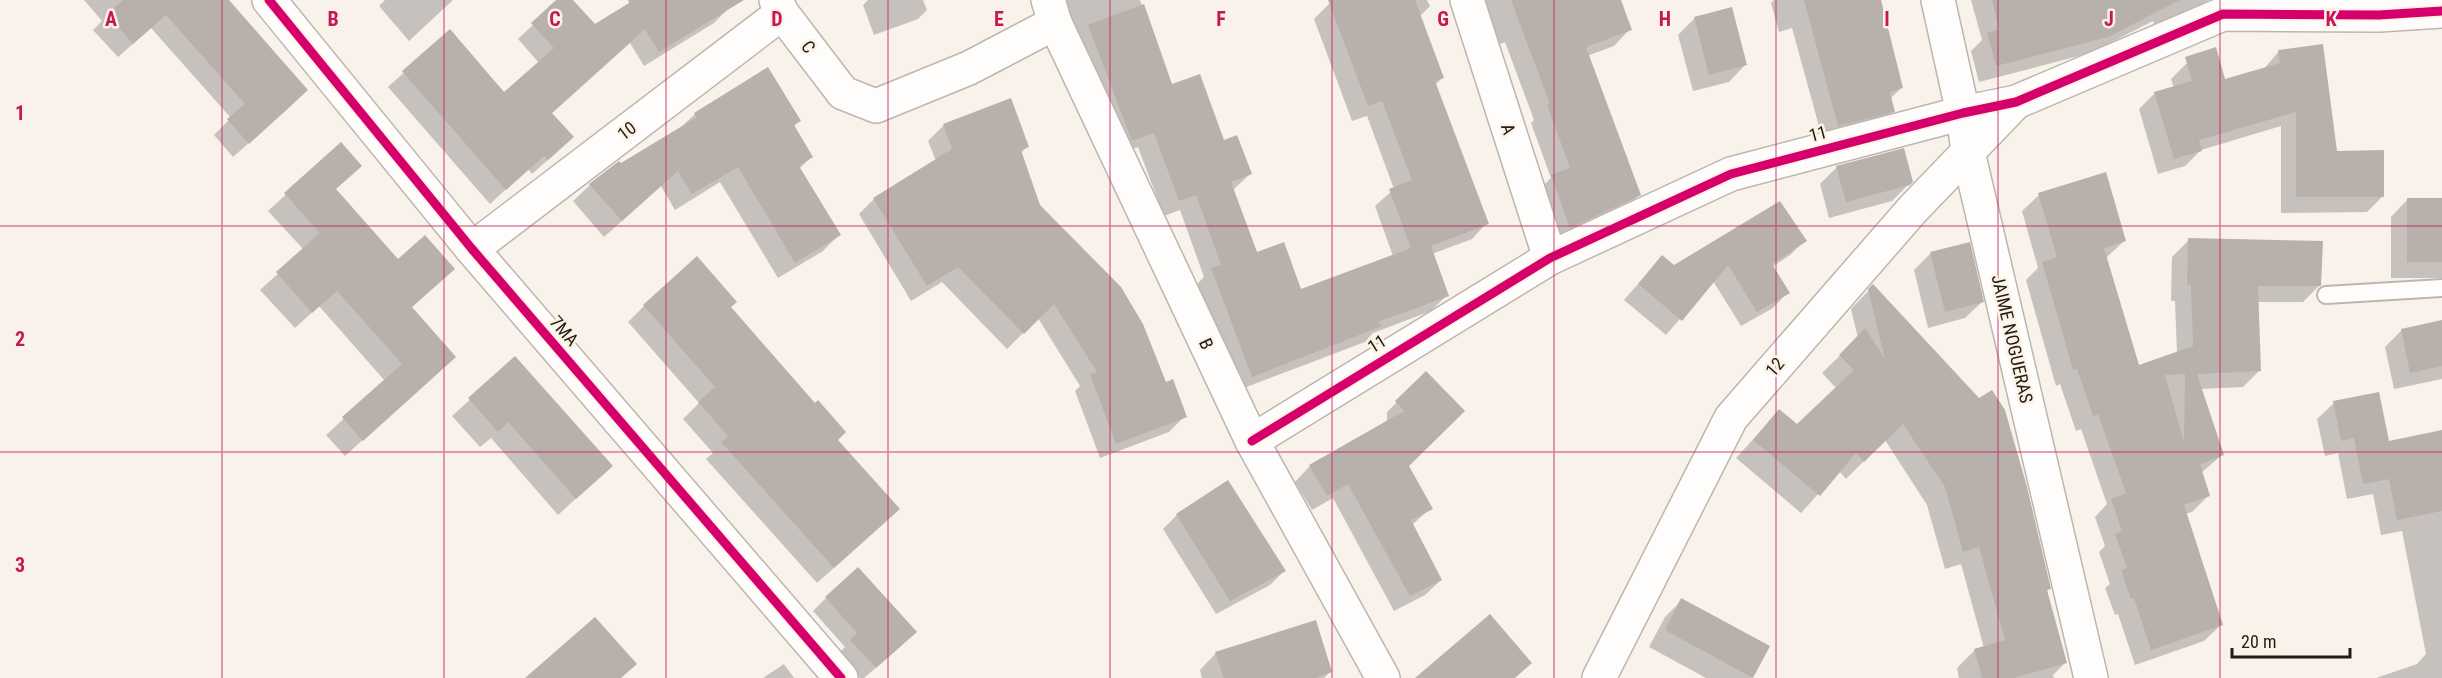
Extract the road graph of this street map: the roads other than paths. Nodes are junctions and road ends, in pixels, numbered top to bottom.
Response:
1 (269, 0) edge
2 (1467, 0) edge
3 (1938, 0) edge
4 (779, 7) edge
5 (1052, 11) edge
6 (2442, 11) edge
7 (2016, 102) junction
8 (1963, 113) junction
9 (1968, 152) junction
10 (472, 249) junction
11 (1550, 258) junction
12 (2442, 288) edge
13 (2326, 295) dead end
14 (1252, 441) junction
15 (842, 678) edge
16 (1383, 678) edge
17 (1599, 678) edge
18 (2091, 678) edge

1 - 10 street, 7MA
2 - 11 street, A
3 - 8 street, JAIME NOGUERAS
4 - 5 street, C
4 - 10 street, 10
5 - 14 street, B
6 - 7 street, 11
7 - 8 street, 11
7 - 9 street, 12
8 - 9 street, JAIME NOGUERAS
8 - 11 street, 11
9 - 17 street, 12
9 - 18 street, JAIME NOGUERAS
10 - 15 street, 7MA
11 - 14 street, 11
12 - 13 lane
14 - 16 street, B

